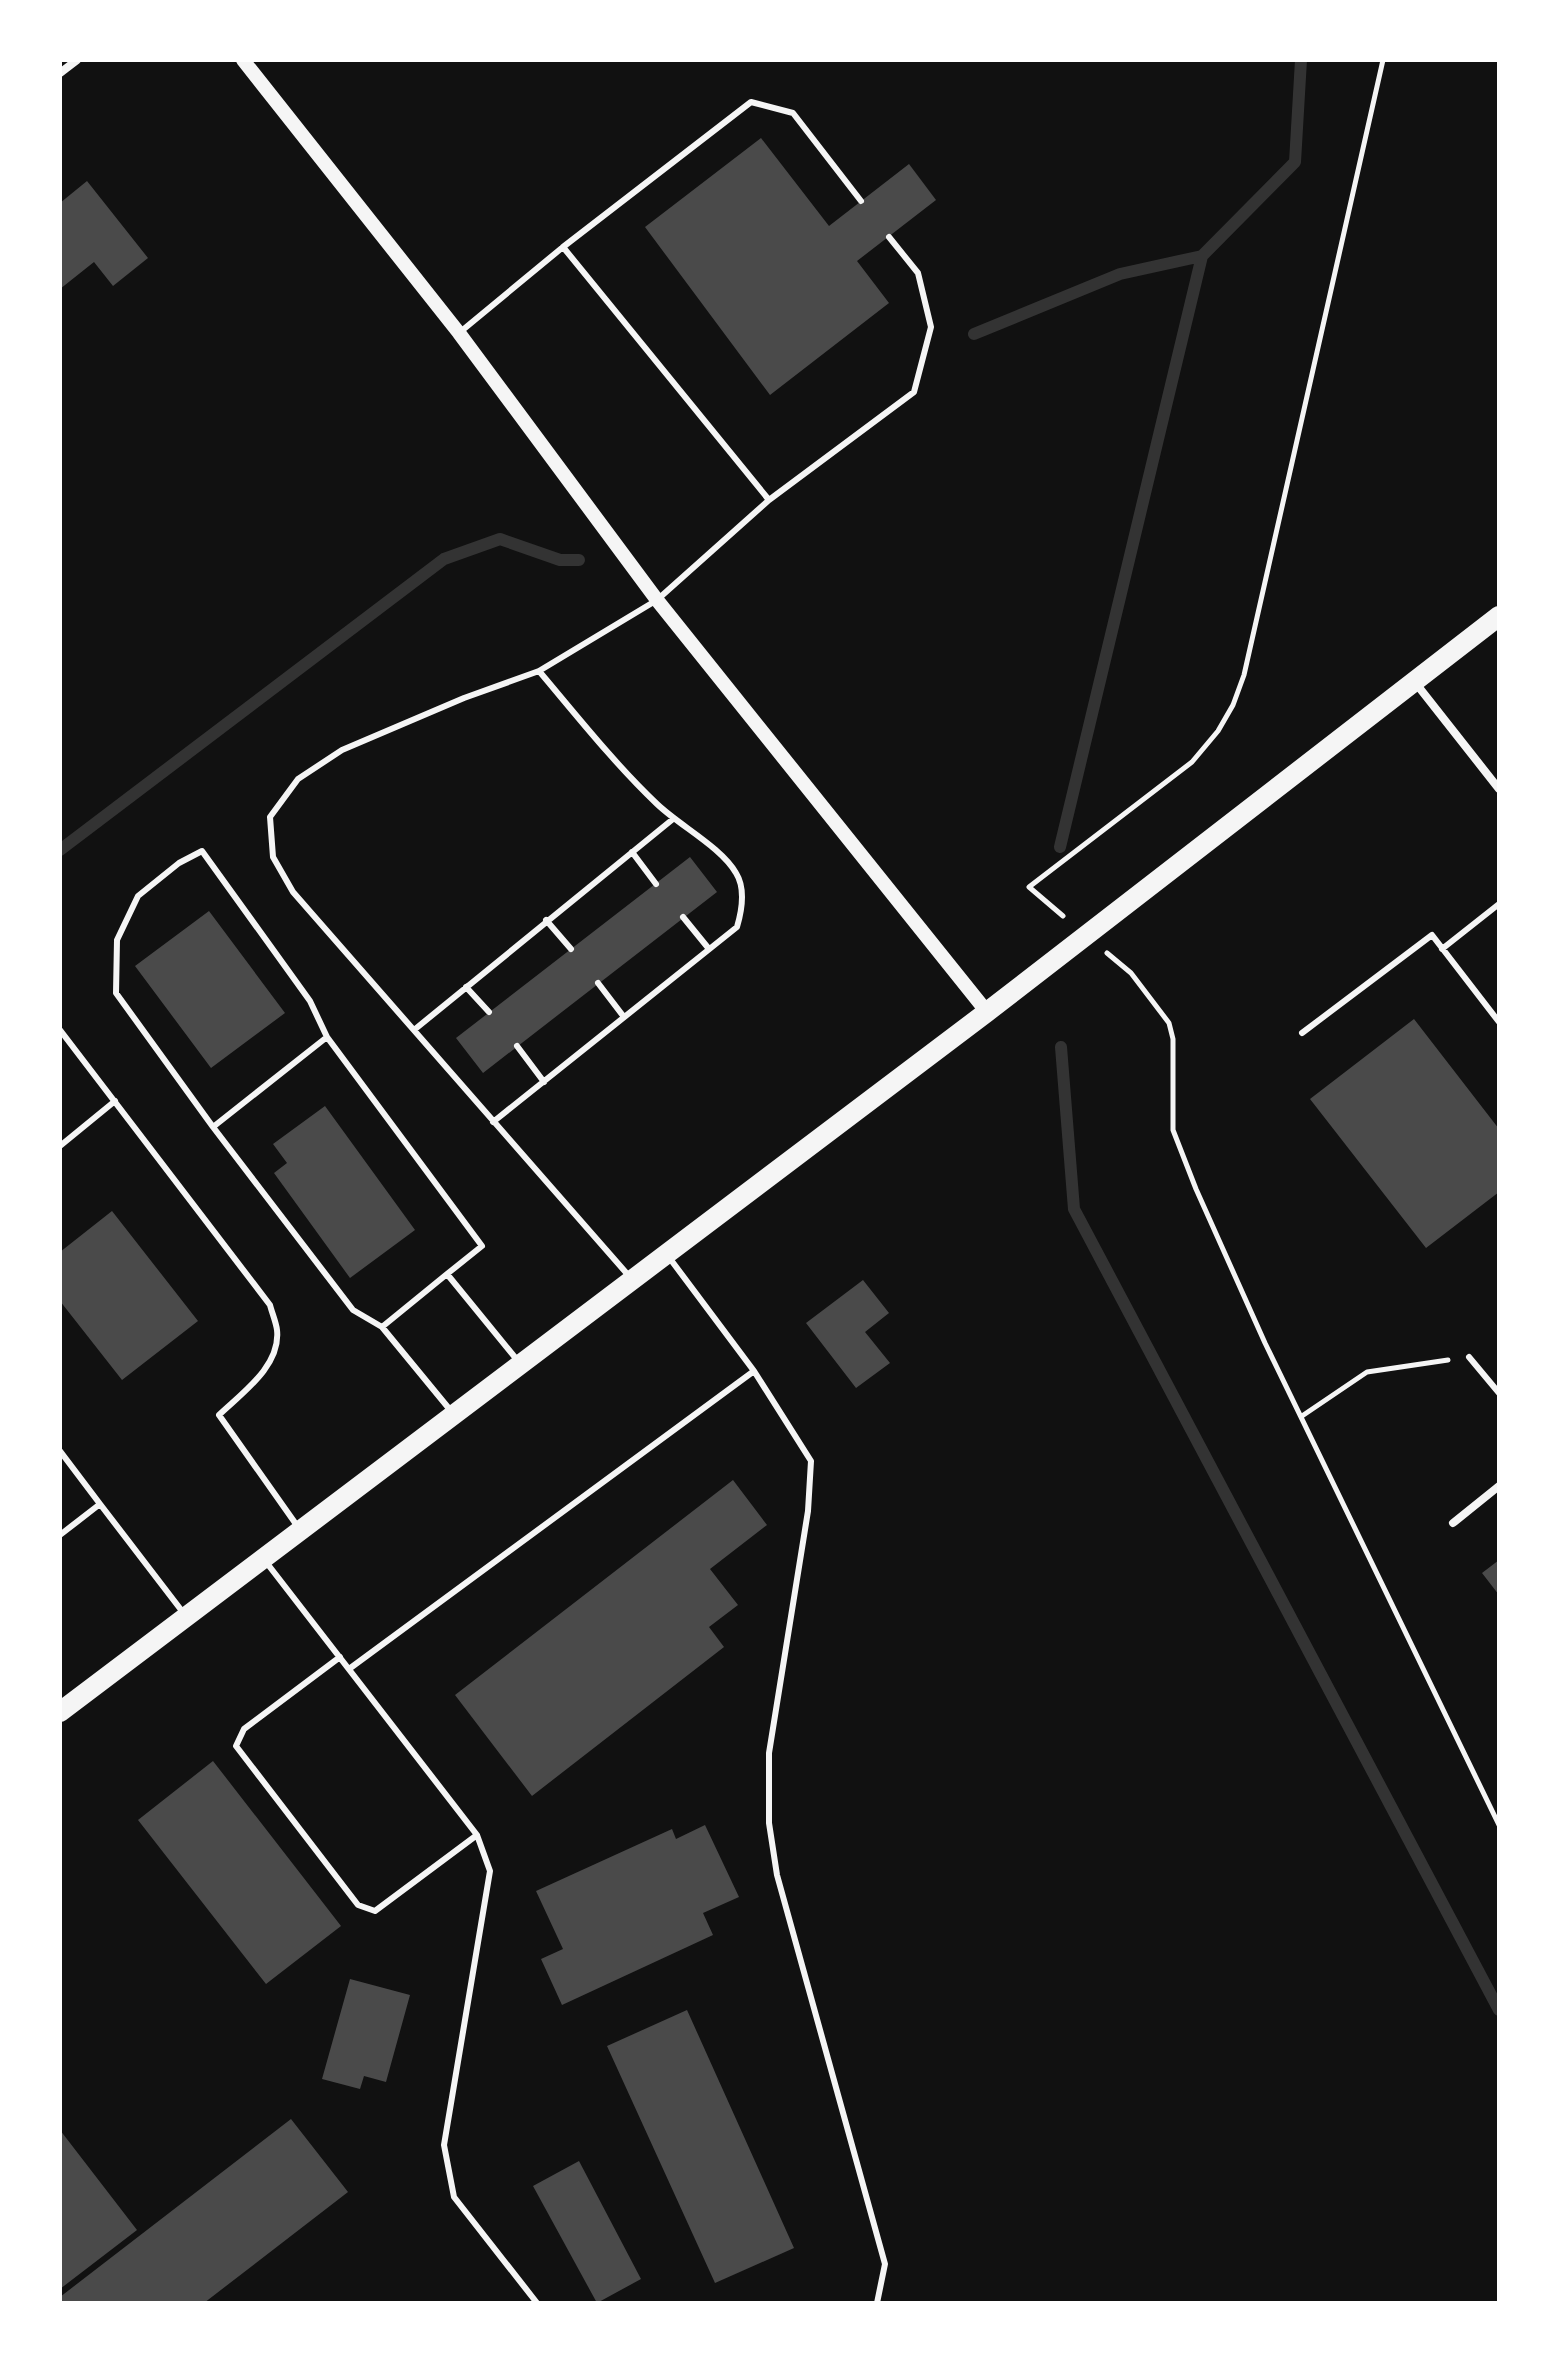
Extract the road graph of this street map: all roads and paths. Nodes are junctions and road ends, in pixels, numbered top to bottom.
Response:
1 (77, 60) edge
2 (243, 60) edge
3 (1383, 60) edge
4 (60, 73) edge
5 (861, 201) dead end
6 (889, 237) dead end
7 (563, 247) junction
8 (459, 333) junction
9 (769, 500) junction
10 (657, 600) junction
11 (1499, 616) edge
12 (539, 671) junction
13 (1414, 680) junction
14 (1499, 789) edge
15 (673, 819) junction
16 (632, 852) junction
17 (656, 884) dead end
18 (1029, 887) dead end
19 (1499, 904) edge
20 (683, 917) dead end
21 (546, 920) junction
22 (571, 949) dead end
23 (709, 949) junction
24 (1442, 949) junction
25 (1131, 973) dead end
26 (598, 983) dead end
27 (466, 987) junction
28 (489, 1012) dead end
29 (987, 1012) junction
30 (624, 1017) junction
31 (1499, 1022) edge
32 (60, 1030) edge
33 (414, 1030) junction
34 (1302, 1033) dead end
35 (327, 1037) junction
36 (517, 1046) dead end
37 (544, 1082) junction
38 (115, 1101) junction
39 (493, 1122) junction
40 (213, 1127) junction
41 (60, 1146) edge
42 (666, 1253) junction
43 (447, 1274) junction
44 (631, 1279) junction
45 (382, 1327) junction
46 (1469, 1357) joint
47 (520, 1363) junction
48 (754, 1371) junction
49 (1499, 1393) edge
50 (453, 1414) junction
51 (1302, 1416) junction
52 (60, 1451) edge
53 (1499, 1486) edge
54 (100, 1504) junction
55 (1453, 1523) dead end
56 (300, 1530) junction
57 (60, 1535) edge
58 (263, 1558) junction
59 (187, 1617) junction
60 (340, 1657) junction
61 (349, 1669) junction
62 (60, 1712) edge
63 (1499, 1825) edge
64 (477, 1835) junction
65 (537, 2303) edge
66 (877, 2303) edge

1 - 4 street
2 - 8 street
3 - 18 path
5 - 7 lane
6 - 9 lane
7 - 8 lane
7 - 9 lane
8 - 10 street
9 - 10 lane
10 - 12 lane
10 - 29 street
11 - 13 main road
12 - 15 lane
12 - 33 lane
13 - 14 street
13 - 29 main road
15 - 16 lane
15 - 23 lane
16 - 17 lane
16 - 21 lane
19 - 24 lane
20 - 23 lane
21 - 22 lane
21 - 27 lane
23 - 30 lane
24 - 31 lane
24 - 34 lane
25 - 51 path
26 - 30 lane
27 - 28 lane
27 - 33 lane
29 - 42 main road
30 - 37 lane
32 - 38 lane
33 - 39 lane
35 - 40 lane
35 - 40 lane
35 - 43 lane
36 - 37 lane
37 - 39 lane
38 - 41 lane
38 - 56 lane
39 - 44 lane
40 - 45 lane
42 - 44 main road
42 - 48 lane
43 - 45 lane
43 - 47 lane
44 - 47 main road
45 - 50 lane
46 - 49 lane
46 - 51 path
47 - 50 main road
48 - 61 lane
48 - 66 lane
50 - 56 main road
51 - 63 path
52 - 54 lane
53 - 55 street
54 - 57 lane
54 - 59 lane
56 - 58 main road
58 - 59 main road
58 - 60 lane
59 - 62 main road
60 - 61 lane
60 - 64 lane
61 - 64 lane
64 - 65 lane

